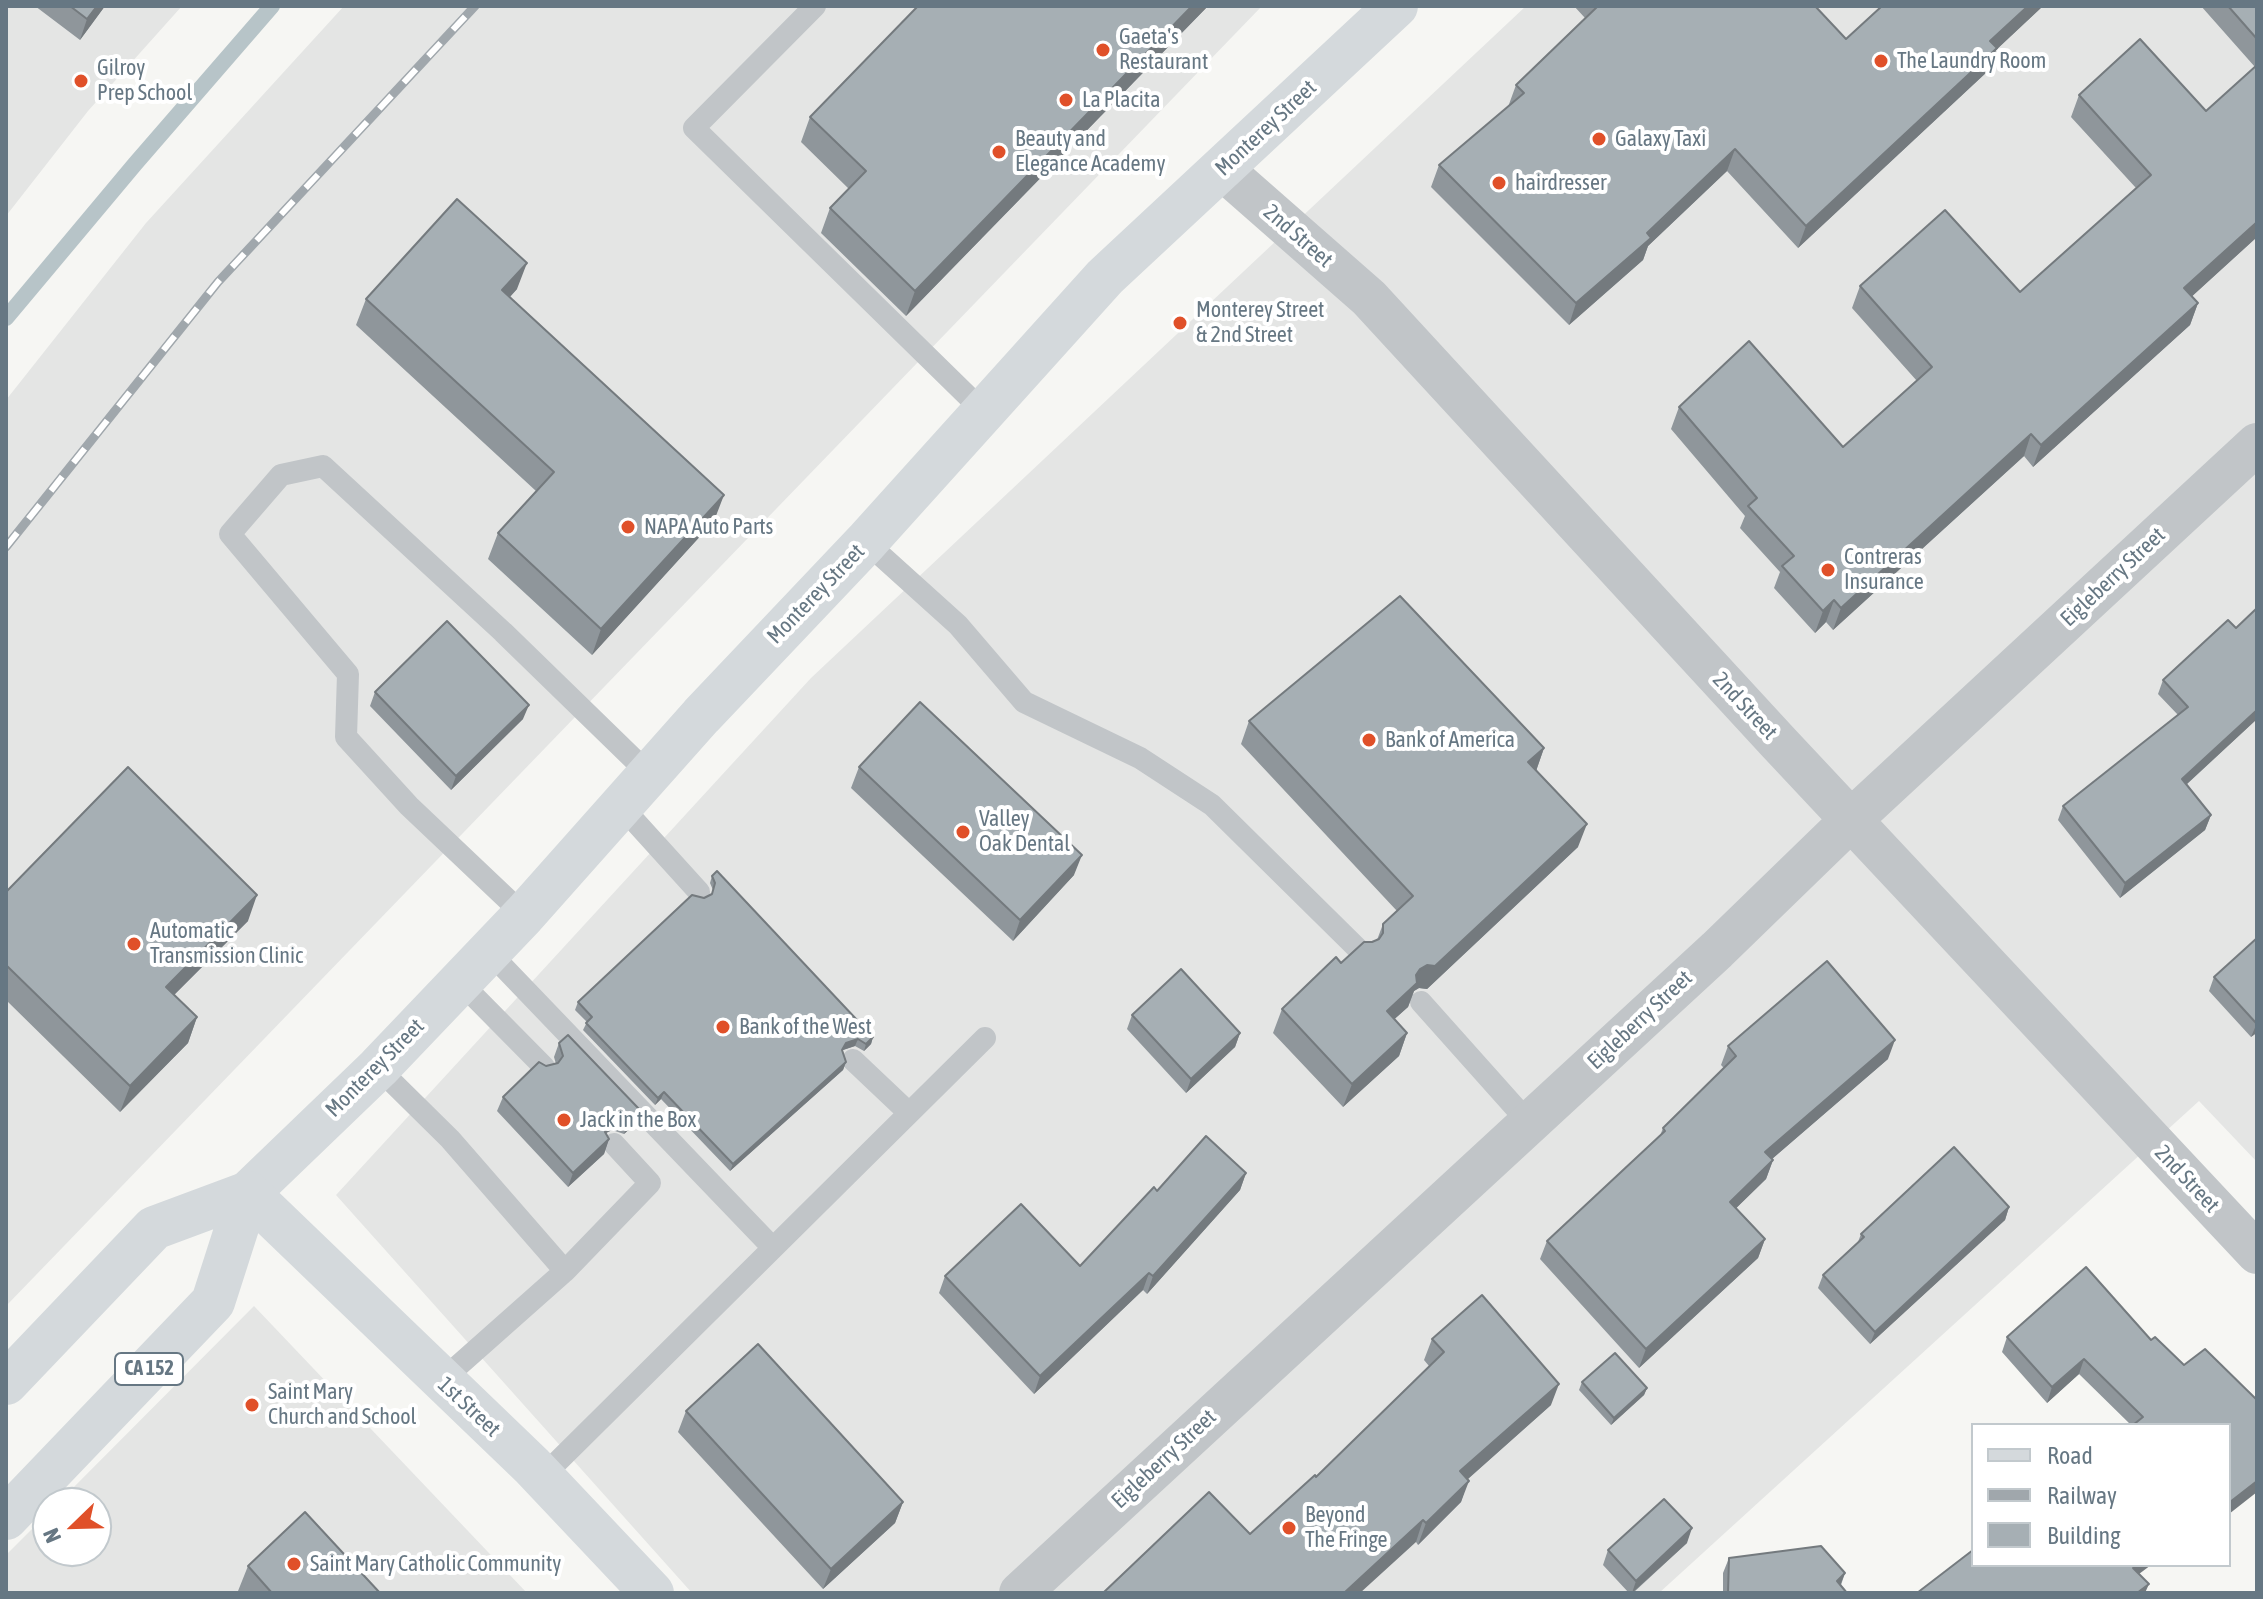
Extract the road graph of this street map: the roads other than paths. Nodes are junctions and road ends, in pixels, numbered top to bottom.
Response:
1 (815, 6) edge
2 (1396, 6) edge
3 (1222, 169) junction
4 (984, 412) junction
5 (2257, 444) edge
6 (866, 542) junction
7 (635, 790) junction
8 (1852, 819) junction
9 (699, 892) dead end
10 (524, 915) junction
11 (1361, 952) edge
12 (474, 967) junction
13 (1421, 1002) edge
14 (985, 1038) dead end
15 (853, 1060) dead end
16 (544, 1067) edge
17 (378, 1068) junction
18 (909, 1113) junction
19 (1529, 1123) junction
20 (614, 1144) edge
21 (248, 1193) junction
22 (773, 1248) junction
23 (2257, 1253) edge
24 (565, 1271) junction
25 (441, 1381) junction
26 (6, 1383) edge
27 (542, 1477) junction
28 (6, 1518) edge
29 (652, 1593) edge
30 (1020, 1593) edge

1 - 4 lane
2 - 3 main road, Monterey Street
3 - 4 main road, Monterey Street
3 - 8 street, 2nd Street
4 - 6 main road, Monterey Street
5 - 8 street, Eigleberry Street
6 - 7 main road, Monterey Street
6 - 11 lane
7 - 9 lane
7 - 10 main road, Monterey Street
7 - 10 lane
8 - 19 street, Eigleberry Street
8 - 23 street, 2nd Street
10 - 12 main road, Monterey Street
12 - 16 lane
12 - 17 main road, Monterey Street
12 - 22 lane
13 - 19 lane
14 - 18 lane
15 - 18 lane
17 - 21 main road, Monterey Street
17 - 24 lane
18 - 22 lane
19 - 30 street, Eigleberry Street
20 - 24 lane
21 - 25 main road, 1st Street
21 - 26 main road, Monterey Street
21 - 28 main road, Monterey Street / CA 152
22 - 27 lane
24 - 25 lane
25 - 27 main road, 1st Street
27 - 29 main road, 1st Street

